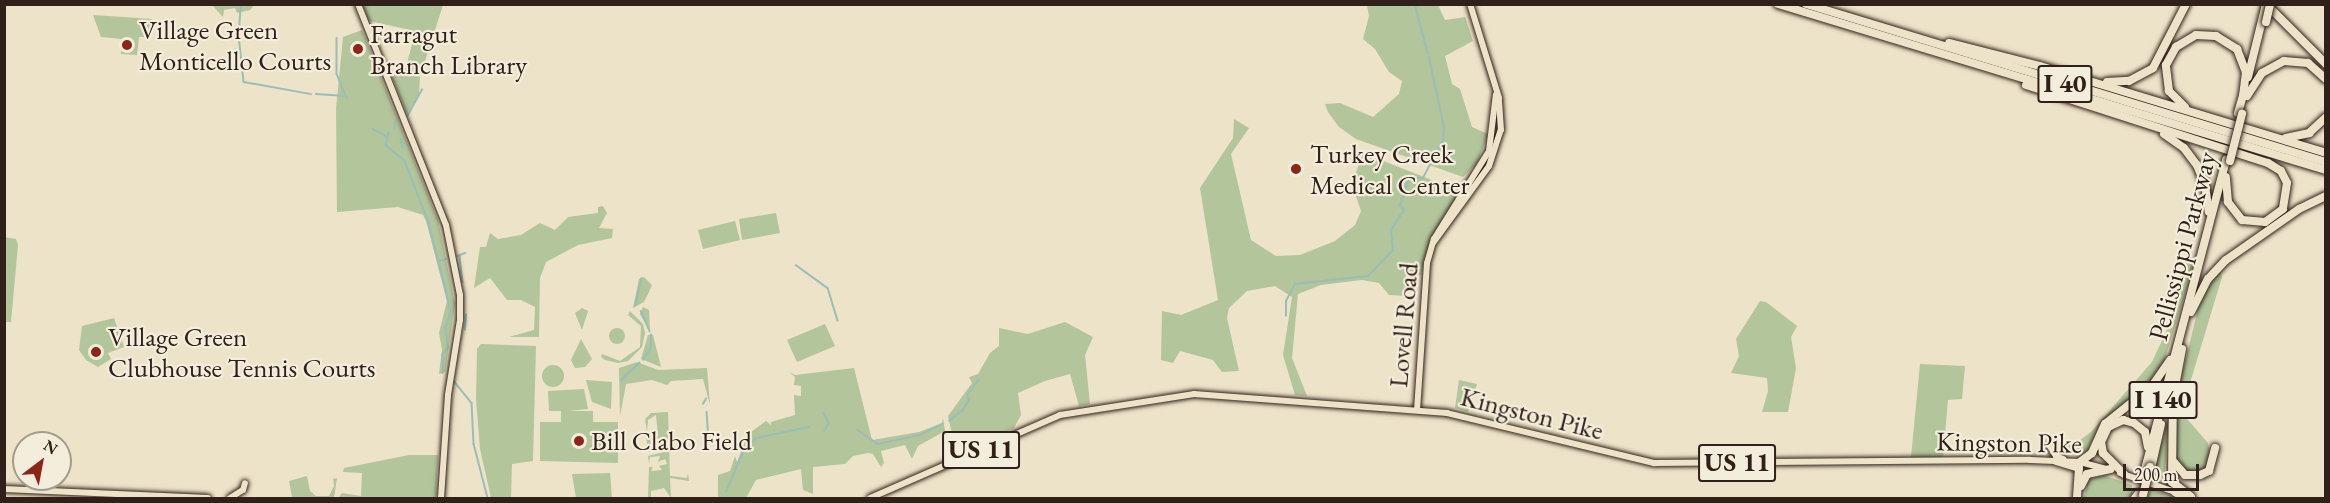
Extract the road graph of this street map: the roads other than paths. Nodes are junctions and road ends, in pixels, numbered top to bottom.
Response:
1 (358, 4) edge
2 (1470, 4) edge
3 (1778, 4) edge
4 (1806, 4) edge
5 (2186, 4) edge
6 (2267, 4) edge
7 (1855, 20) junction
8 (2021, 61) junction
9 (2325, 64) edge
10 (1999, 71) junction
11 (2325, 79) edge
12 (2245, 96) junction
13 (2199, 114) junction
14 (2325, 117) edge
15 (2147, 126) junction
16 (2266, 135) junction
17 (2325, 153) edge
18 (2228, 161) junction
19 (2325, 162) edge
20 (2325, 170) edge
21 (2226, 177) junction
22 (2325, 196) edge
23 (2208, 229) junction
24 (2206, 246) junction
25 (2199, 270) junction
26 (2191, 312) junction
27 (2181, 339) junction
28 (1417, 410) junction
29 (2049, 445) dead end
30 (2215, 448) dead end
31 (2056, 461) junction
32 (2069, 461) junction
33 (2173, 461) junction
34 (2080, 462) junction
35 (2110, 470) junction
36 (2124, 474) junction
37 (245, 483) dead end
38 (2143, 485) edge
39 (4, 489) edge
40 (2175, 492) joint
41 (208, 498) edge
42 (230, 498) edge
43 (441, 498) edge
44 (870, 498) edge
45 (2078, 498) edge
46 (2191, 498) edge

1 - 43 main road
2 - 28 main road, Lovell Road
3 - 10 highway, I 40
4 - 7 highway, I 40
5 - 8 highway
6 - 9 highway
6 - 12 highway, Pellissippi Parkway, bridge
7 - 8 highway
7 - 19 highway, I 40
8 - 13 highway
10 - 15 highway
10 - 20 highway, I 40
11 - 12 highway
12 - 13 highway
12 - 18 highway, Pellissippi Parkway / I 140, bridge
13 - 16 highway
14 - 16 highway
15 - 21 highway
15 - 23 highway
16 - 17 highway
18 - 21 highway, Pellissippi Parkway / I 140
18 - 23 highway, Pellissippi Parkway / I 140
21 - 24 highway, Pellissippi Parkway / I 140
22 - 26 highway
23 - 24 highway, Pellissippi Parkway / I 140
24 - 25 highway, Pellissippi Parkway / I 140
25 - 26 highway, Pellissippi Parkway / I 140
25 - 27 highway, Pellissippi Parkway / I 140
26 - 27 highway, Pellissippi Parkway / I 140
27 - 33 highway
27 - 34 highway
27 - 38 highway, Pellissippi Parkway / I 140
27 - 38 highway, Pellissippi Parkway / I 140
28 - 31 main road, Kingston Pike / US 11
28 - 44 main road, Kingston Pike / US 11
29 - 32 main road
30 - 33 highway
31 - 32 main road, Kingston Pike / US 11
31 - 45 highway
32 - 34 main road, Kingston Pike / US 11
33 - 46 highway
34 - 35 main road, Kingston Pike / US 11
35 - 36 main road, Kingston Pike / US 11
35 - 45 highway
36 - 38 highway
36 - 40 main road, Kingston Pike / US 11
37 - 42 main road
39 - 41 main road
40 - 46 highway

